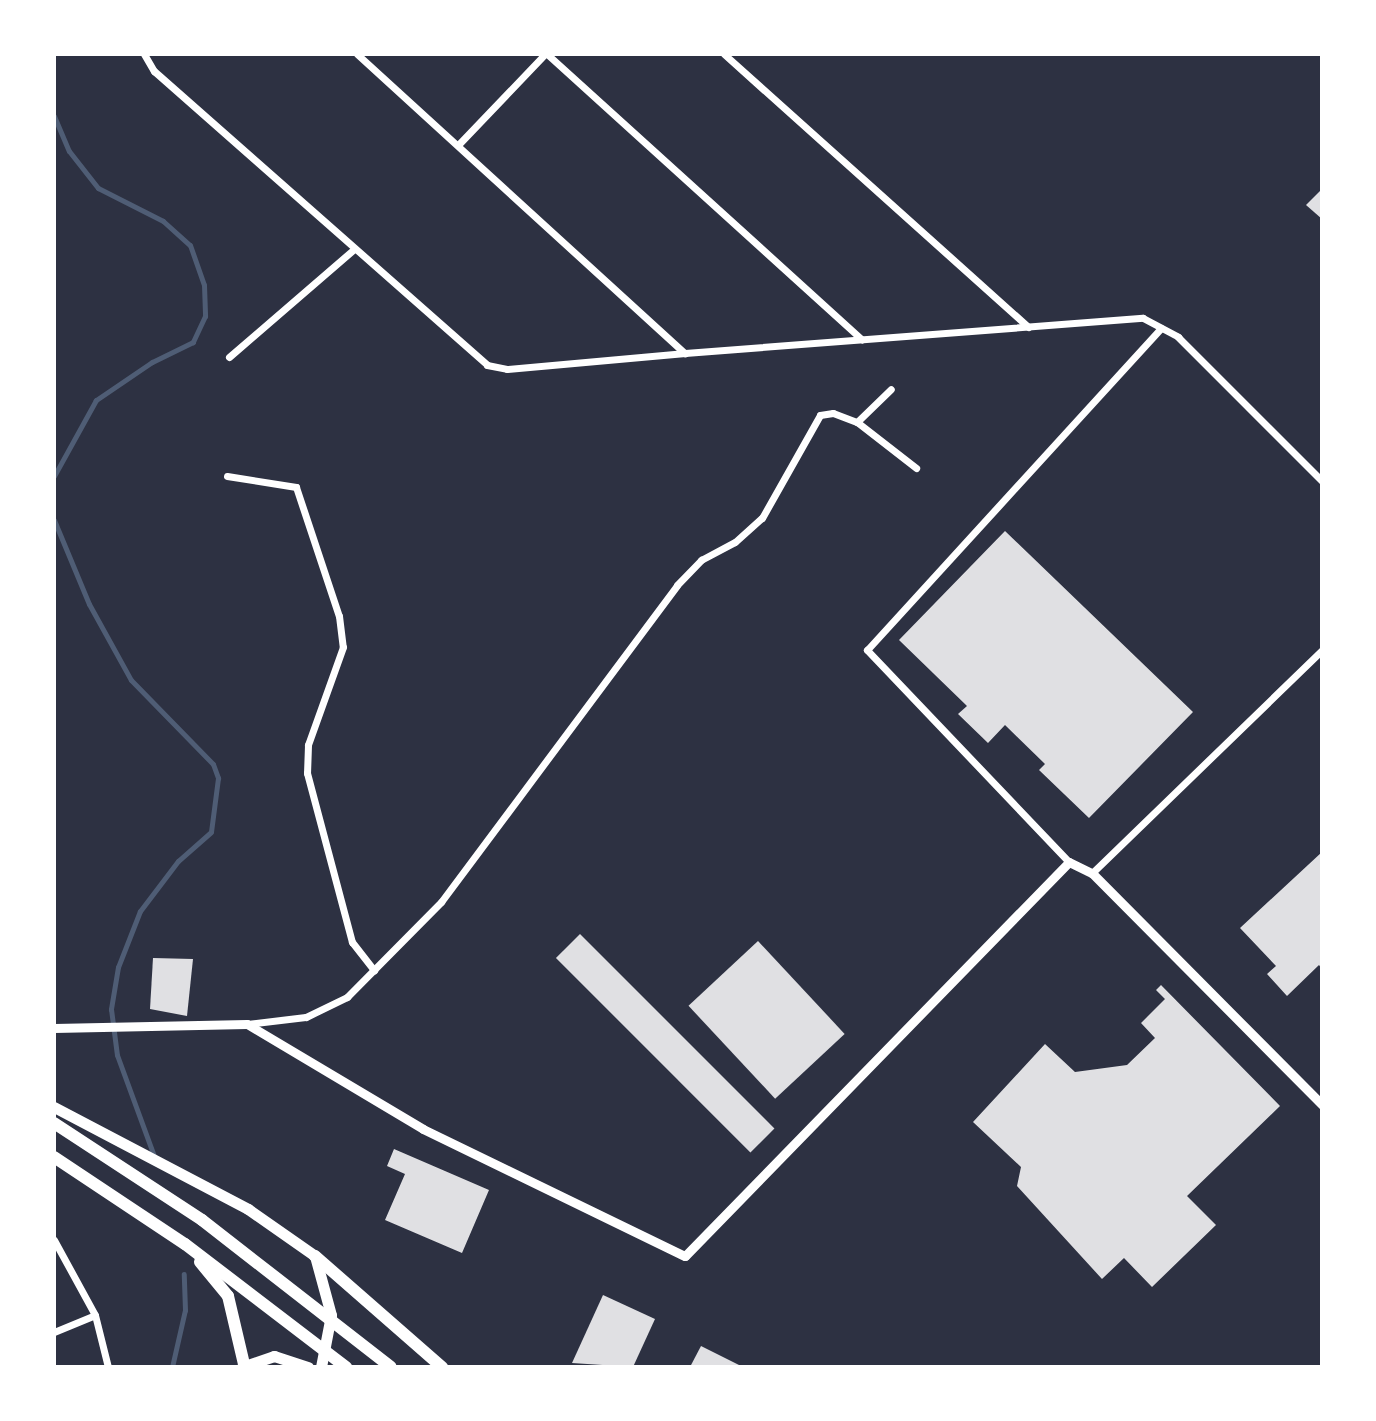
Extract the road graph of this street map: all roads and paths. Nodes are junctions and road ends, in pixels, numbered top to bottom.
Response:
1 (144, 54) edge
2 (357, 54) edge
3 (546, 54) edge
4 (724, 54) edge
5 (458, 145) junction
6 (353, 250) junction
7 (1028, 327) junction
8 (1161, 328) junction
9 (862, 340) junction
10 (685, 353) junction
11 (229, 357) dead end
12 (891, 389) dead end
13 (857, 422) junction
14 (916, 468) dead end
15 (227, 476) dead end
16 (1322, 481) edge
17 (1322, 650) edge
18 (1069, 862) junction
19 (1092, 873) junction
20 (374, 970) junction
21 (247, 1024) junction
22 (54, 1028) edge
23 (1320, 1100) edge
24 (54, 1107) edge
25 (54, 1123) edge
26 (54, 1157) edge
27 (54, 1240) edge
28 (185, 1244) junction
29 (315, 1256) junction
30 (95, 1315) junction
31 (54, 1332) edge
32 (243, 1365) edge
33 (108, 1367) edge
34 (308, 1367) edge
35 (321, 1367) edge
36 (346, 1367) edge
37 (391, 1367) edge
38 (442, 1367) edge

1 - 6 street
2 - 5 street
3 - 5 street
3 - 9 street
4 - 7 street
5 - 10 street
6 - 10 street
6 - 11 street
7 - 8 street
7 - 9 street
8 - 16 street
8 - 18 street
9 - 10 street
12 - 13 street
13 - 14 street
13 - 20 street
15 - 20 street
17 - 19 street
18 - 19 street
18 - 21 street
19 - 23 street
20 - 21 street
21 - 22 street
24 - 29 main road
25 - 37 highway
26 - 28 highway
27 - 30 street
28 - 32 highway
28 - 36 highway
29 - 35 main road
29 - 38 highway
30 - 31 street
30 - 33 street
32 - 34 main road

